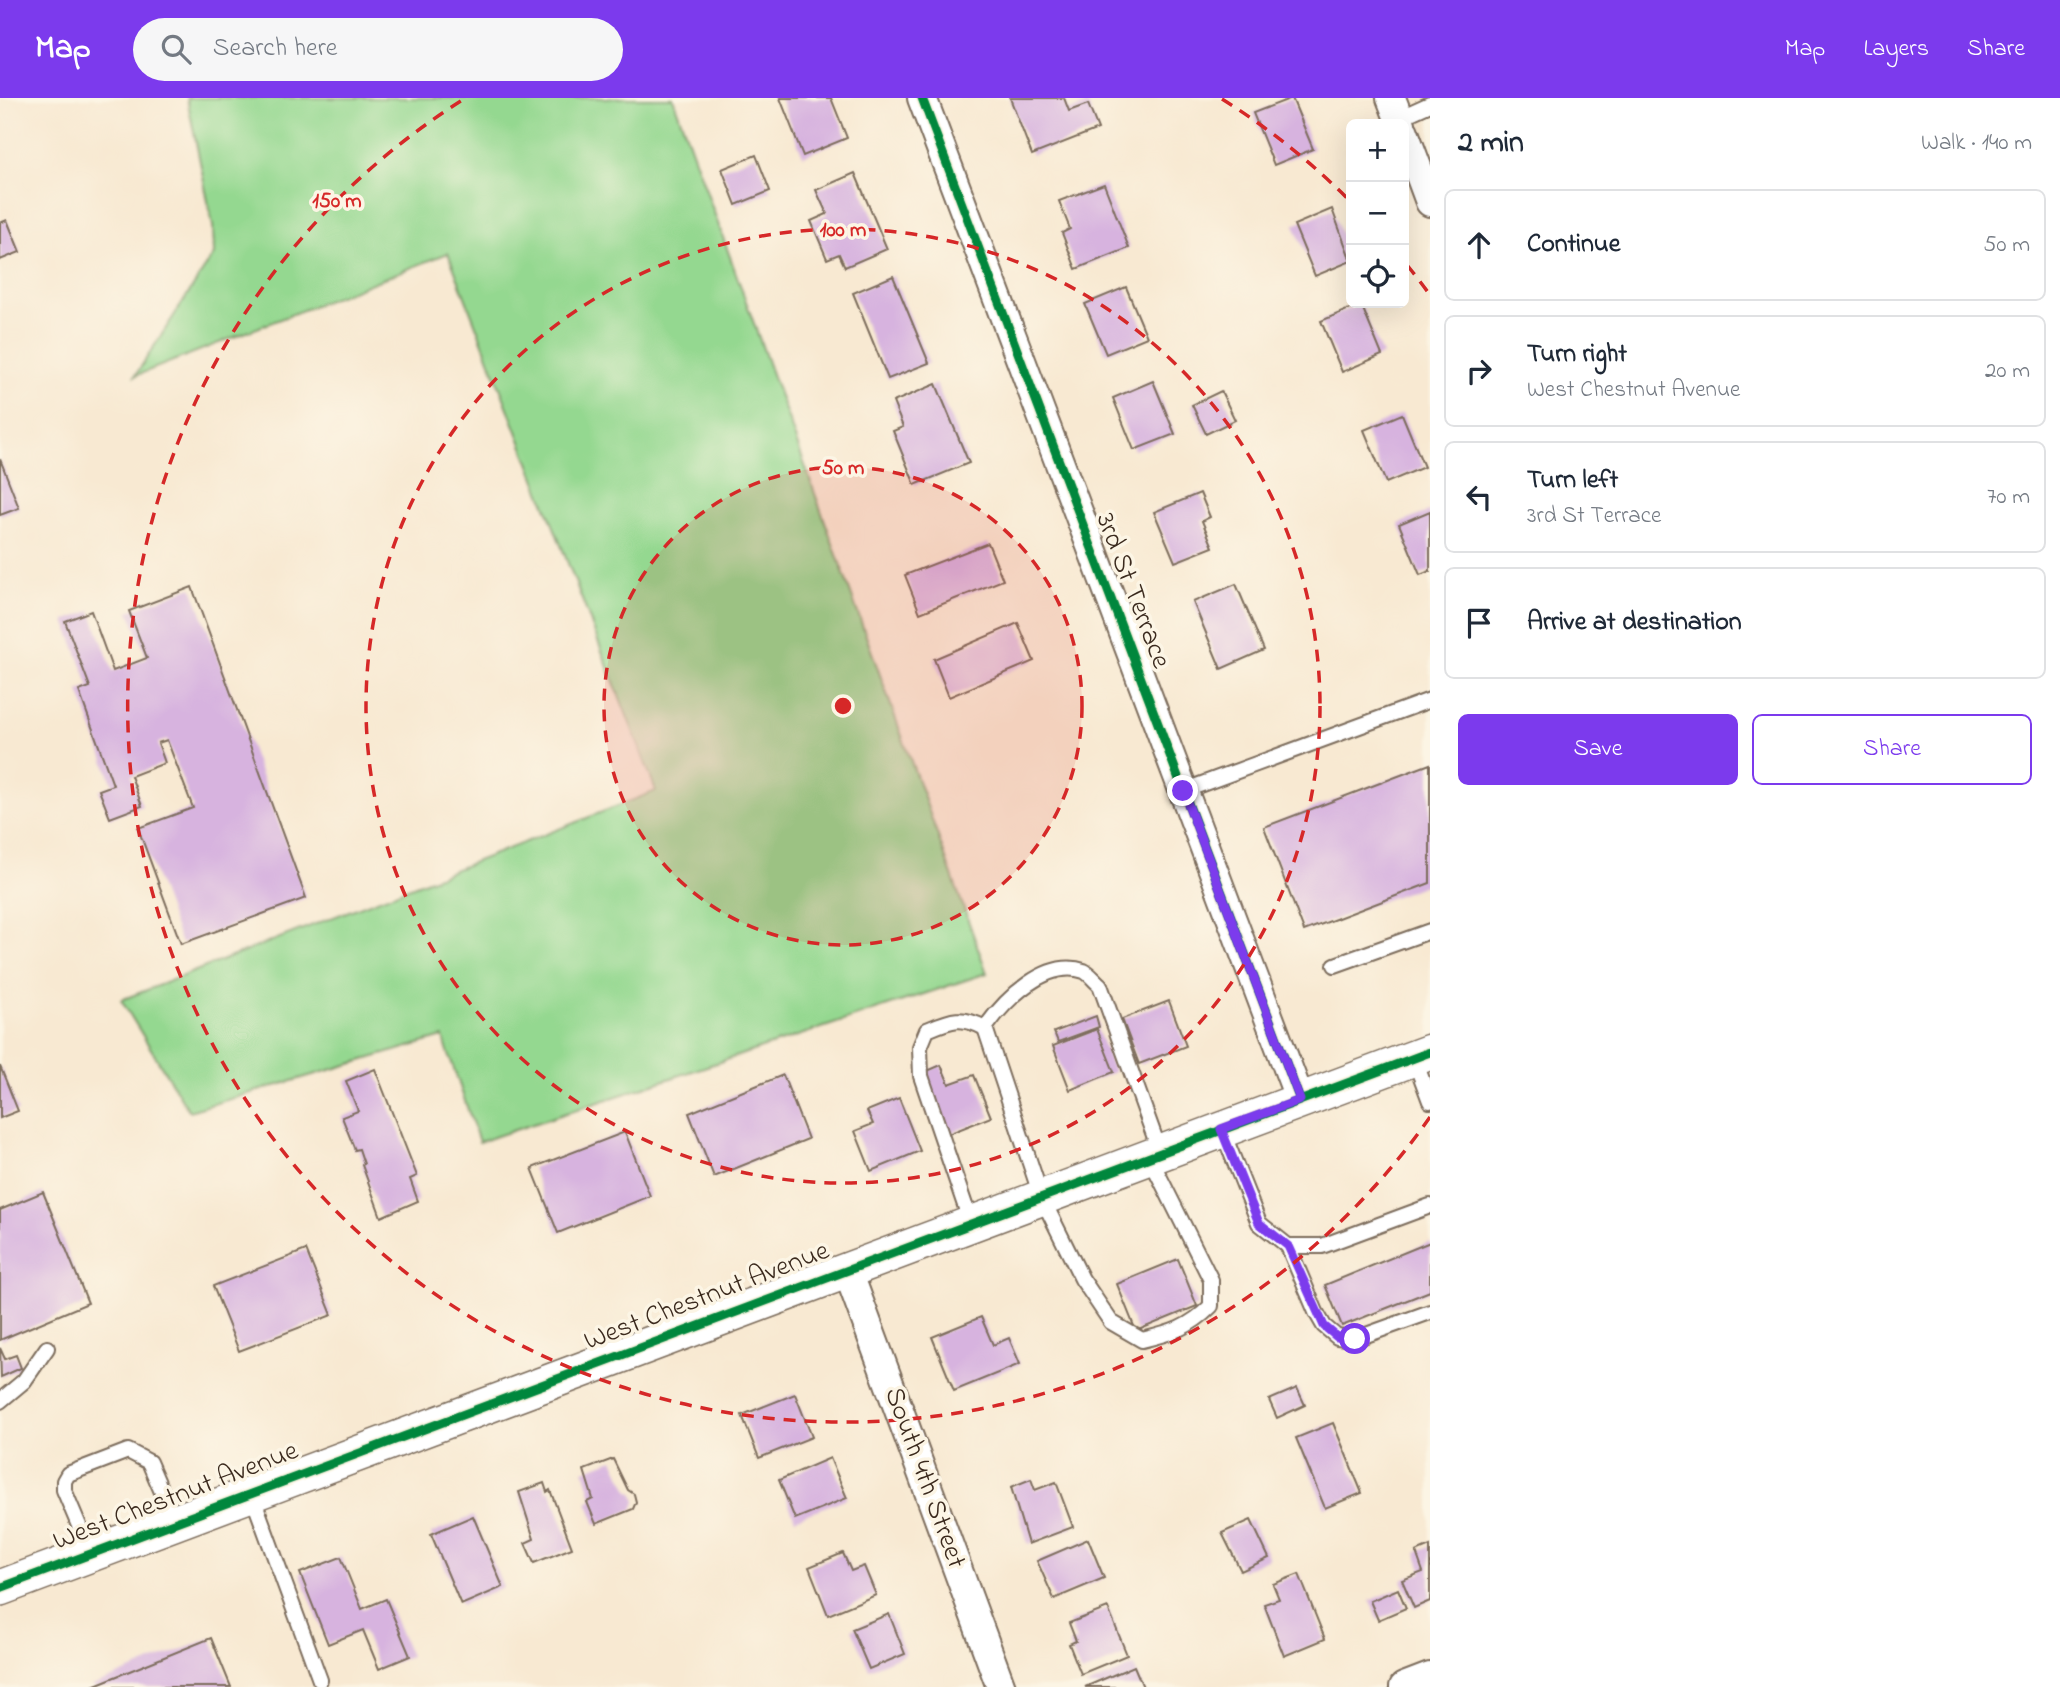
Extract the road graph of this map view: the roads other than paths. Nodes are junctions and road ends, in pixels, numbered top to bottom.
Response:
1 (922, 98) edge
2 (1430, 104) edge
3 (1399, 118) edge
4 (1430, 202) edge
5 (1430, 700) edge
6 (1183, 791) junction
7 (1430, 931) edge
8 (1335, 965) dead end
9 (985, 1028) junction
10 (1422, 1055) edge
11 (1300, 1100) junction
12 (1430, 1101) edge
13 (1221, 1129) junction
14 (1155, 1154) junction
15 (1041, 1196) junction
16 (1430, 1206) edge
17 (971, 1223) junction
18 (1288, 1246) junction
19 (847, 1269) junction
20 (1430, 1312) edge
21 (47, 1348) dead end
22 (0, 1401) edge
23 (252, 1493) junction
24 (175, 1522) junction
25 (91, 1554) junction
26 (0, 1588) edge
27 (1430, 1677) edge
28 (320, 1680) dead end
29 (1001, 1687) edge
30 (1404, 1687) edge

1 - 6 street, 3rd St Terrace
2 - 3 lane
3 - 4 street
5 - 6 lane
6 - 11 street, 3rd St Terrace
7 - 8 lane
9 - 14 lane
9 - 15 lane
9 - 17 lane
10 - 11 street, West Chestnut Avenue
10 - 12 lane
11 - 13 street, West Chestnut Avenue
13 - 14 street, West Chestnut Avenue
13 - 18 lane
14 - 15 street, West Chestnut Avenue
14 - 15 lane
15 - 17 street, West Chestnut Avenue
16 - 18 lane
17 - 19 street, West Chestnut Avenue
18 - 20 lane
19 - 23 street, West Chestnut Avenue
19 - 29 street, South 4th Street
21 - 22 lane
23 - 24 street, West Chestnut Avenue
23 - 28 lane
24 - 25 street, West Chestnut Avenue
24 - 25 lane
25 - 26 street, West Chestnut Avenue
27 - 30 street

